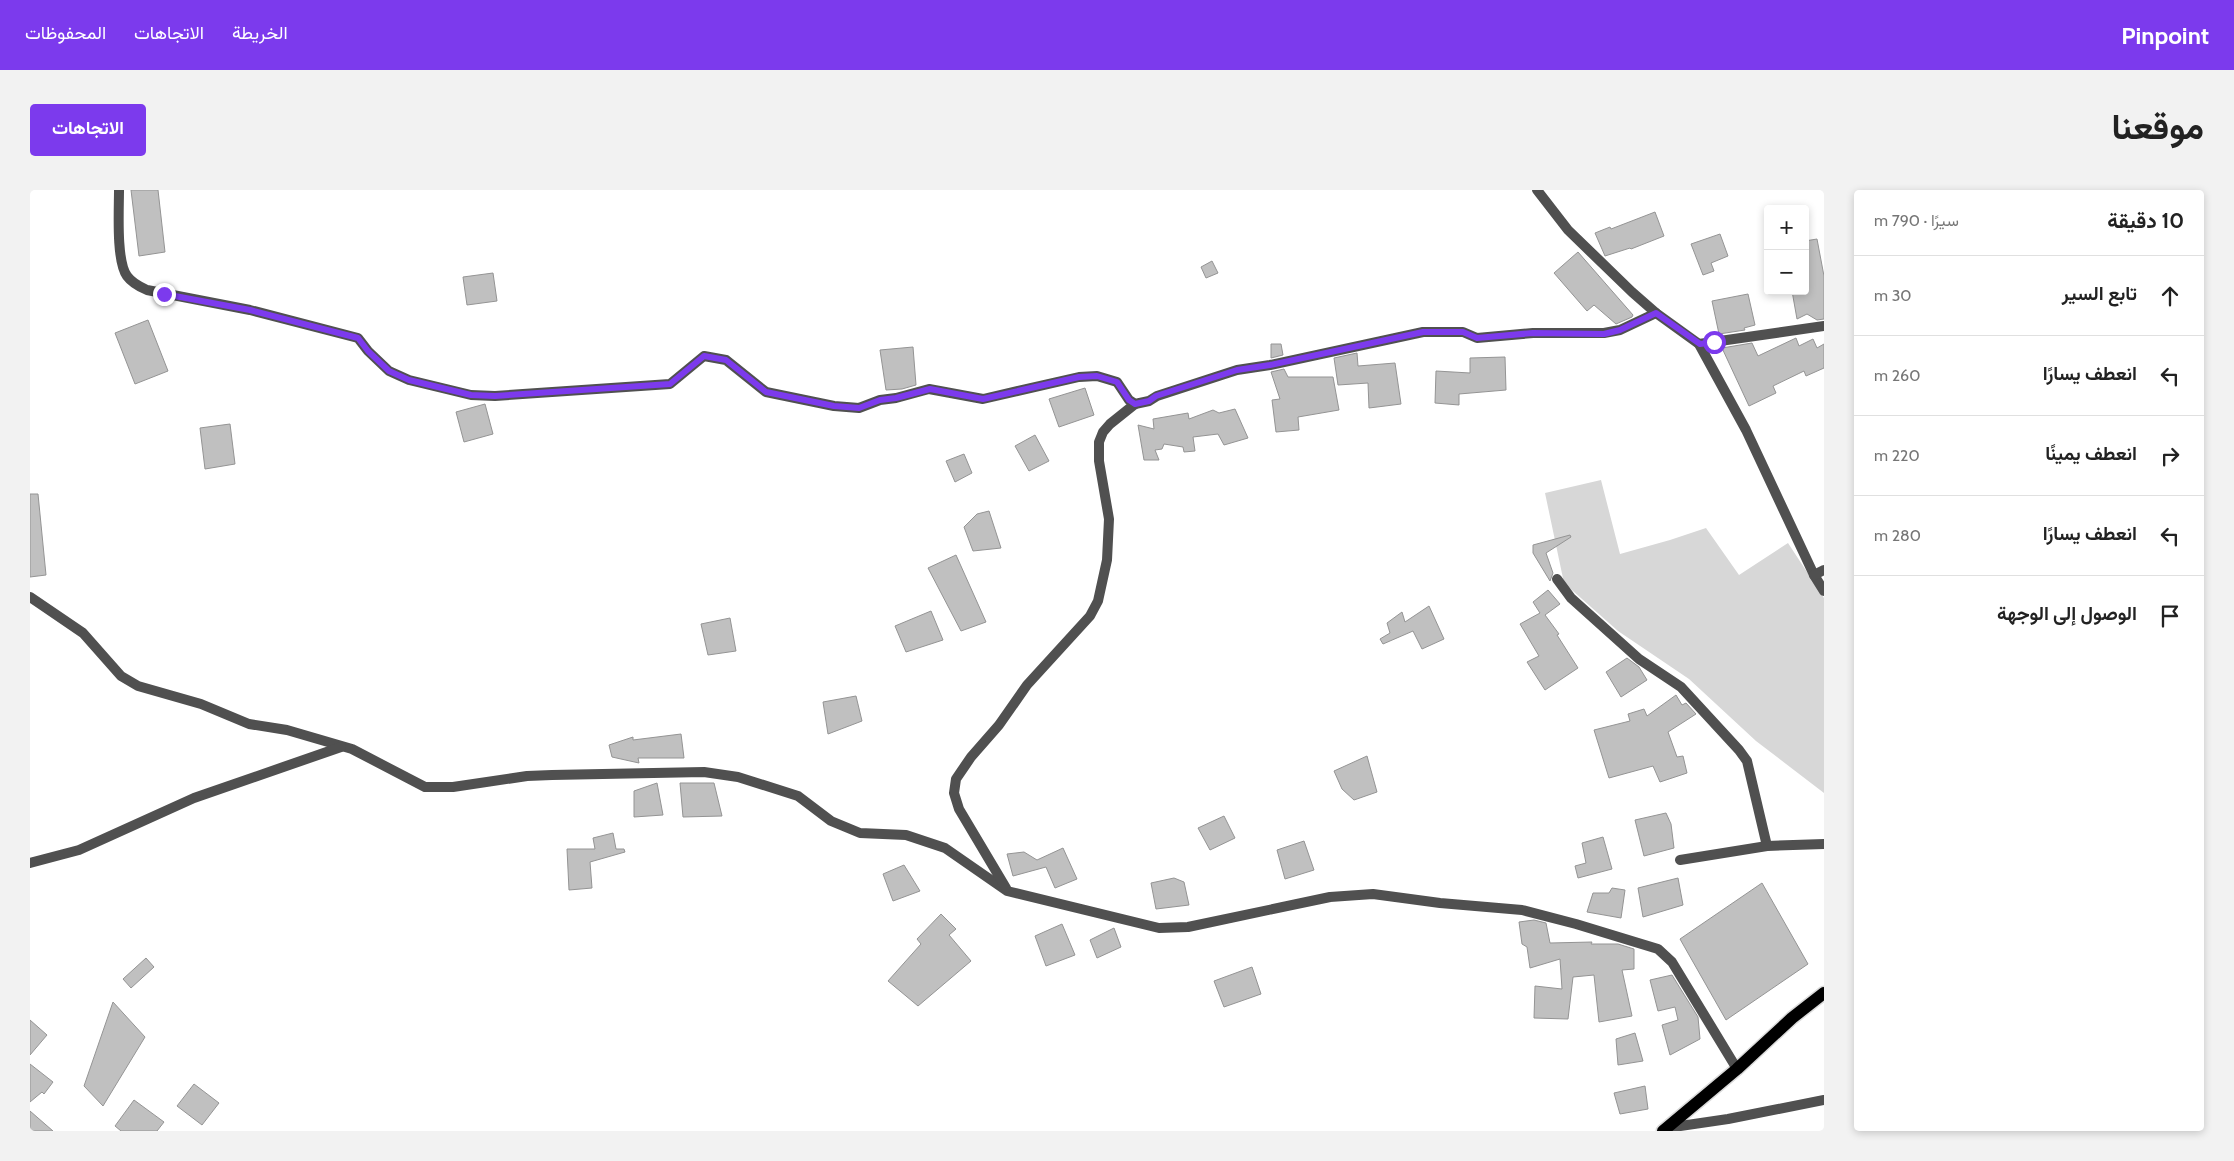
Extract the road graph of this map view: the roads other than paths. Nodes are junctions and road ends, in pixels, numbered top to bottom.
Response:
1 (119, 190) edge
2 (1537, 190) edge
3 (1656, 313) junction
4 (1824, 326) edge
5 (1700, 344) junction
6 (1135, 404) junction
7 (1824, 570) edge
8 (1814, 575) junction
9 (1557, 579) dead end
10 (1824, 592) edge
11 (30, 597) edge
12 (341, 747) junction
13 (1824, 844) edge
14 (1767, 846) junction
15 (1680, 860) dead end
16 (30, 863) edge
17 (1007, 891) junction
18 (1824, 993) edge
19 (1737, 1069) junction
20 (1824, 1100) edge
21 (1665, 1129) edge

1 - 6 street
2 - 3 street
3 - 5 street
3 - 6 street
4 - 5 street
5 - 8 street
6 - 17 street
7 - 8 street
8 - 10 street
9 - 14 street
11 - 12 street
12 - 16 street
12 - 17 street
13 - 14 street
14 - 15 street
17 - 19 street
18 - 19 main road
19 - 21 main road
20 - 21 street

